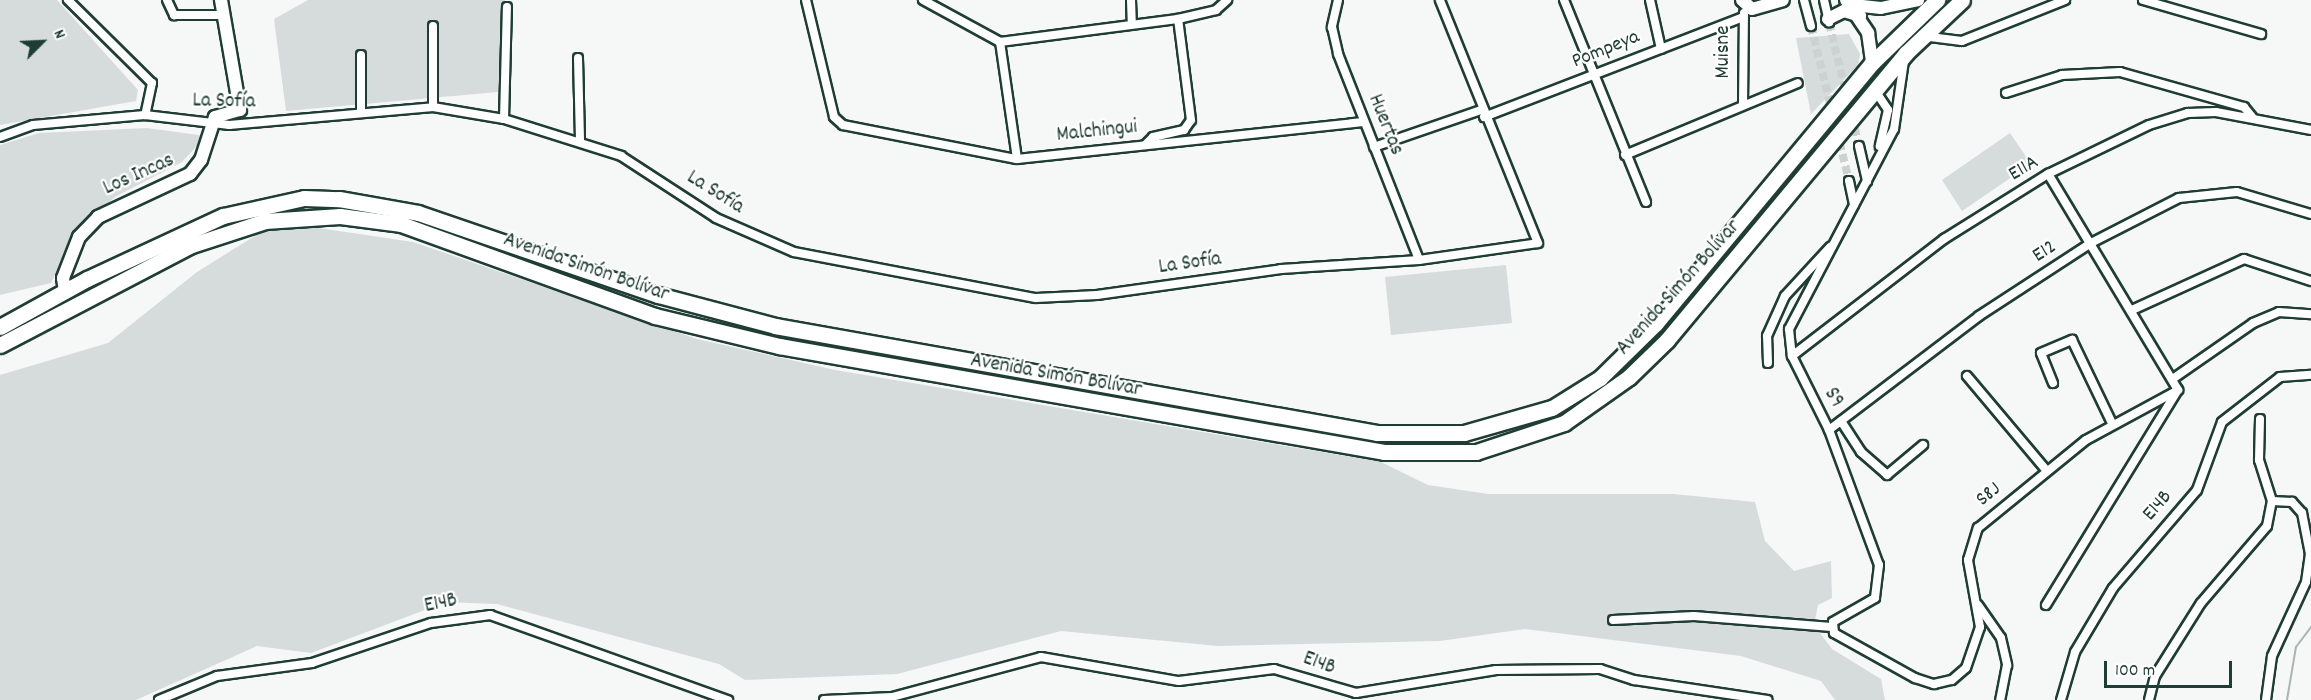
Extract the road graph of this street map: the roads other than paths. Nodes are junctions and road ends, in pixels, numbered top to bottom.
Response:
1 (68, 0) edge
2 (166, 0) edge
3 (221, 0) edge
4 (806, 0) edge
5 (923, 0) edge
6 (1131, 0) edge
7 (1227, 0) edge
8 (1338, 0) edge
9 (1440, 0) edge
10 (1564, 0) edge
11 (1650, 0) edge
12 (1784, 0) edge
13 (1804, 0) edge
14 (1824, 0) edge
15 (1918, 0) edge
16 (1936, 0) edge
17 (1962, 0) edge
18 (2065, 0) edge
19 (2143, 0) edge
20 (1853, 7) edge
21 (507, 8) dead end
22 (1744, 8) edge
23 (221, 15) junction
24 (1178, 19) junction
25 (1829, 21) joint
26 (1132, 24) junction
27 (433, 26) dead end
28 (1811, 26) tunnel mouth
29 (2261, 34) dead end
30 (1922, 36) junction
31 (1000, 42) junction
32 (1660, 49) junction
33 (1905, 54) junction
34 (362, 55) dead end
35 (578, 58) dead end
36 (1872, 63) junction
37 (1592, 77) junction
38 (1798, 82) dead end
39 (1874, 89) junction
40 (2006, 93) dead end
41 (1743, 105) junction
42 (433, 107) junction
43 (361, 112) junction
44 (1482, 114) junction
45 (145, 115) junction
46 (2252, 117) junction
47 (504, 119) junction
48 (1363, 122) junction
49 (213, 124) junction
50 (2311, 130) edge
51 (0, 136) edge
52 (580, 141) junction
53 (1146, 145) junction
54 (1859, 146) tunnel mouth
55 (1374, 147) junction
56 (1625, 155) junction
57 (1017, 159) junction
58 (1876, 164) junction
59 (2049, 174) junction
60 (1849, 181) tunnel mouth
61 (1867, 181) junction
62 (1646, 202) dead end
63 (1854, 204) junction
64 (2311, 214) edge
65 (2091, 243) junction
66 (1830, 247) junction
67 (1419, 261) junction
68 (2311, 281) edge
69 (65, 291) junction
70 (2132, 310) junction
71 (2311, 314) edge
72 (0, 327) edge
73 (0, 345) edge
74 (1792, 356) junction
75 (1768, 363) dead end
76 (2311, 375) edge
77 (1967, 376) dead end
78 (2174, 378) junction
79 (2053, 383) dead end
80 (2178, 390) junction
81 (2260, 419) dead end
82 (1841, 421) junction
83 (2112, 423) junction
84 (1829, 430) junction
85 (1923, 445) dead end
86 (2047, 471) junction
87 (2272, 501) junction
88 (1978, 605) junction
89 (2046, 605) dead end
90 (1613, 620) dead end
91 (1832, 627) junction
92 (1699, 696) edge
93 (159, 700) edge
94 (728, 700) edge
95 (824, 700) edge
96 (1768, 700) edge
97 (2000, 700) edge
98 (2061, 700) edge
99 (2149, 700) edge
100 (2266, 700) edge

1 - 45 street
2 - 23 street
3 - 23 street
4 - 57 street, Malchingui
5 - 31 street
6 - 26 street
7 - 24 street
8 - 48 street, Huertas
9 - 44 street
10 - 37 street
11 - 32 street
12 - 22 street, Pompeya
13 - 28 street
14 - 25 street
15 - 20 street
16 - 36 highway, Avenida Simón Bolívar
17 - 30 highway, Avenida Simón Bolívar
18 - 30 street
19 - 29 street
20 - 25 street
20 - 36 street
21 - 47 street
22 - 32 street, Pompeya
22 - 41 street, Muisne
23 - 49 street
24 - 26 street
24 - 53 street
26 - 31 street
27 - 42 street
30 - 33 highway, Avenida Simón Bolívar
31 - 57 street
32 - 37 street, Pompeya
33 - 39 highway, Avenida Simón Bolívar
33 - 58 street, S9
34 - 43 street
35 - 52 street
36 - 69 highway, Avenida Simón Bolívar
37 - 44 street, Pompeya
37 - 56 street
38 - 41 street
39 - 58 street, S9
39 - 73 highway, Avenida Simón Bolívar
40 - 46 street
41 - 56 street
42 - 43 street, La Sofía
42 - 47 street, La Sofía
43 - 49 street, La Sofía
44 - 55 street, Pompeya
44 - 67 street, La Sofía
45 - 49 street, La Sofía
45 - 51 street, La Sofía
46 - 50 street, E11A
46 - 59 street, E11A
47 - 52 street, La Sofía
48 - 53 street, Malchingui
48 - 55 street, Huertas
49 - 69 street, Los Incas
52 - 67 street, La Sofía
53 - 57 street, Malchingui
54 - 61 street
55 - 67 street, Huertas
56 - 62 street
58 - 61 street, S9
59 - 65 street
59 - 74 street, E11A
60 - 63 street
61 - 63 street, S9
63 - 66 street, S9
64 - 65 street, E12
65 - 70 street
65 - 82 street, E12
66 - 74 street, S9
66 - 75 street
68 - 70 street
69 - 72 highway, Avenida Simón Bolívar
70 - 78 street
71 - 78 street
74 - 84 street, S9
76 - 98 street, E14B
77 - 86 street
78 - 80 street
79 - 83 street
80 - 83 street, S8J
80 - 89 street
81 - 87 street
82 - 84 street, E12
82 - 85 street
83 - 86 street, S8J
84 - 91 street, S9
86 - 88 street, S8J
87 - 99 street
87 - 100 street
88 - 91 street
88 - 97 street, S8J
90 - 91 street
92 - 95 street, E14B
92 - 96 street, E14B
93 - 94 street, E14B

